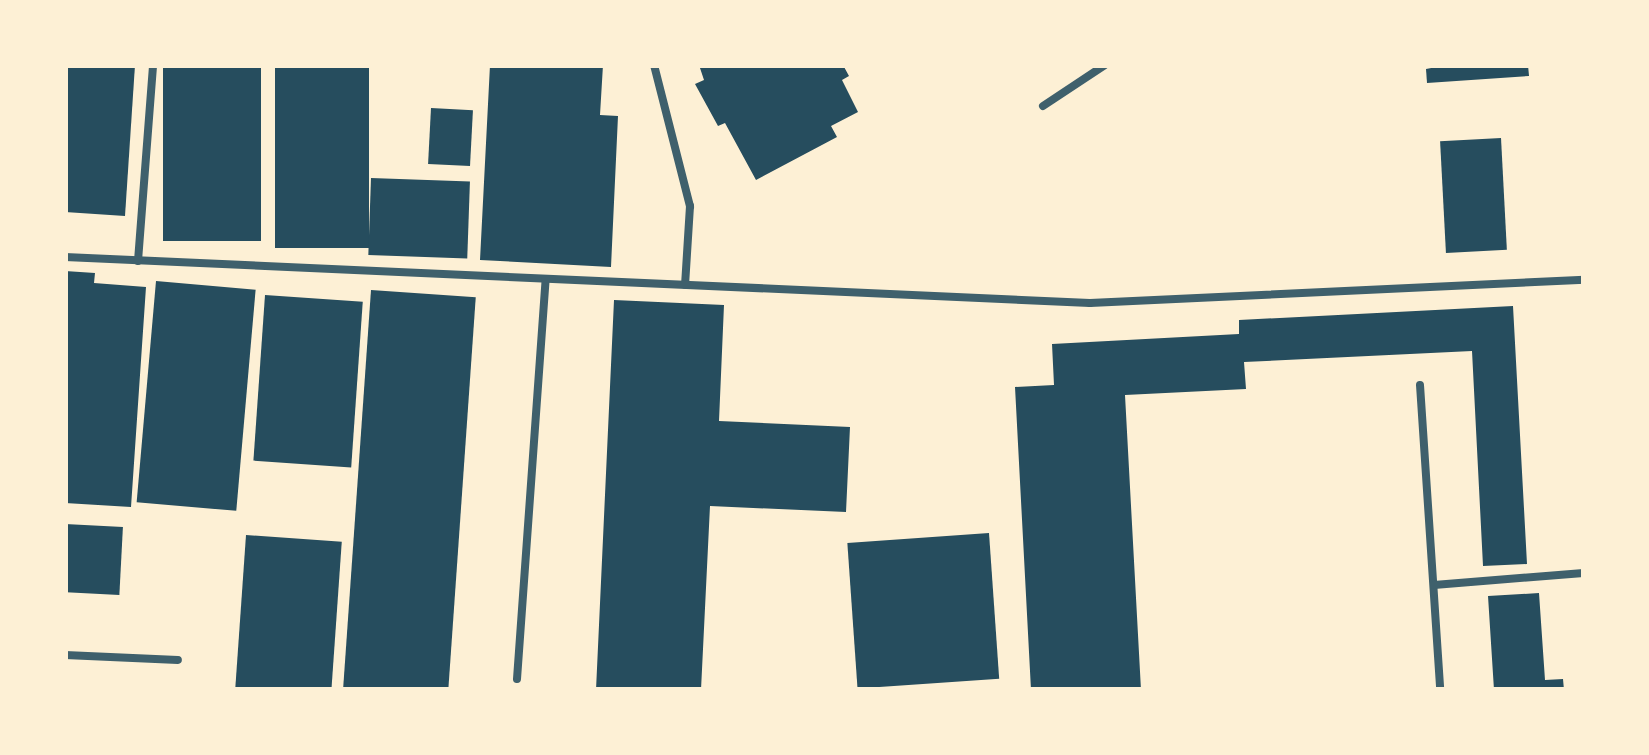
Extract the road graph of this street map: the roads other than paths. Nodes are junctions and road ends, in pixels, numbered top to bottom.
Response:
1 (153, 65) edge
2 (654, 65) edge
3 (1105, 65) edge
4 (1043, 106) dead end
5 (65, 258) edge
6 (138, 261) junction
7 (546, 279) junction
8 (1584, 280) edge
9 (684, 285) junction
10 (1420, 385) dead end
11 (1584, 573) edge
12 (1434, 585) junction
13 (65, 655) edge
14 (178, 660) dead end
15 (518, 678) dead end
16 (1440, 690) edge

1 - 6 lane
2 - 9 lane
3 - 4 lane
5 - 6 lane
6 - 7 lane
7 - 9 lane
7 - 15 lane
8 - 9 lane
10 - 12 lane
11 - 12 lane
12 - 16 lane
13 - 14 lane

